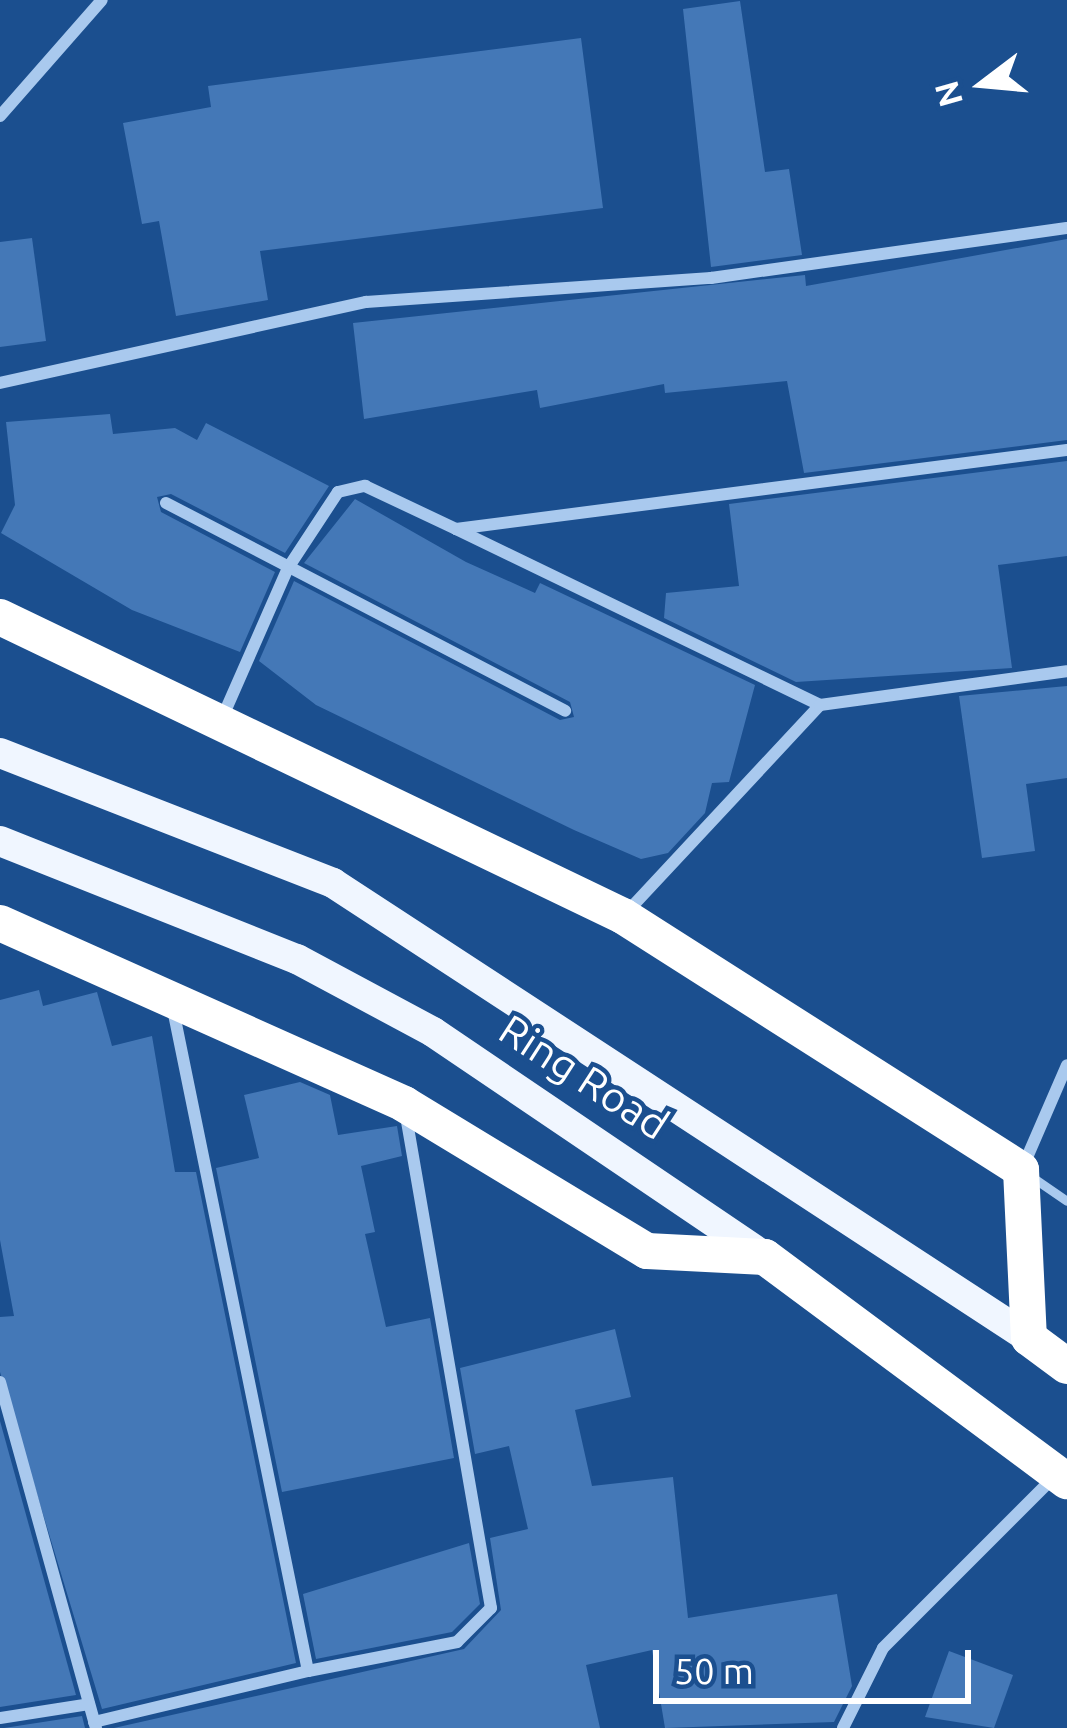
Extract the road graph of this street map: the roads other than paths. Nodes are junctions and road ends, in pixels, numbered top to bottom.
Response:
1 (101, 0) edge
2 (0, 116) edge
3 (1067, 228) edge
4 (0, 383) edge
5 (1067, 450) edge
6 (166, 503) dead end
7 (456, 529) junction
8 (288, 568) junction
9 (0, 617) edge
10 (1067, 671) edge
11 (820, 705) junction
12 (565, 711) dead end
13 (220, 723) junction
14 (0, 753) edge
15 (0, 841) edge
16 (623, 916) junction
17 (0, 923) edge
18 (170, 996) junction
19 (1067, 1065) edge
20 (404, 1105) junction
21 (1022, 1170) junction
22 (1067, 1201) edge
23 (765, 1257) junction
24 (1029, 1338) junction
25 (1067, 1366) edge
26 (0, 1382) edge
27 (1062, 1477) edge
28 (308, 1671) junction
29 (89, 1704) junction
30 (0, 1718) edge
31 (95, 1725) edge
32 (843, 1728) edge

1 - 2 street
3 - 4 street
5 - 7 street
6 - 8 street
7 - 8 street
7 - 11 street
8 - 12 street
8 - 13 street
9 - 13 highway
10 - 11 street
11 - 16 street
13 - 16 highway
14 - 24 main road, Ring Road
15 - 23 main road, Ring Road
16 - 21 highway
17 - 18 highway
18 - 20 highway
18 - 28 street
19 - 21 street
20 - 23 highway
20 - 28 street
21 - 22 lane
21 - 24 highway
23 - 27 highway, Ring Road
24 - 25 highway, Ring Road
26 - 29 street
27 - 32 street
28 - 31 street
29 - 30 street
29 - 31 street

